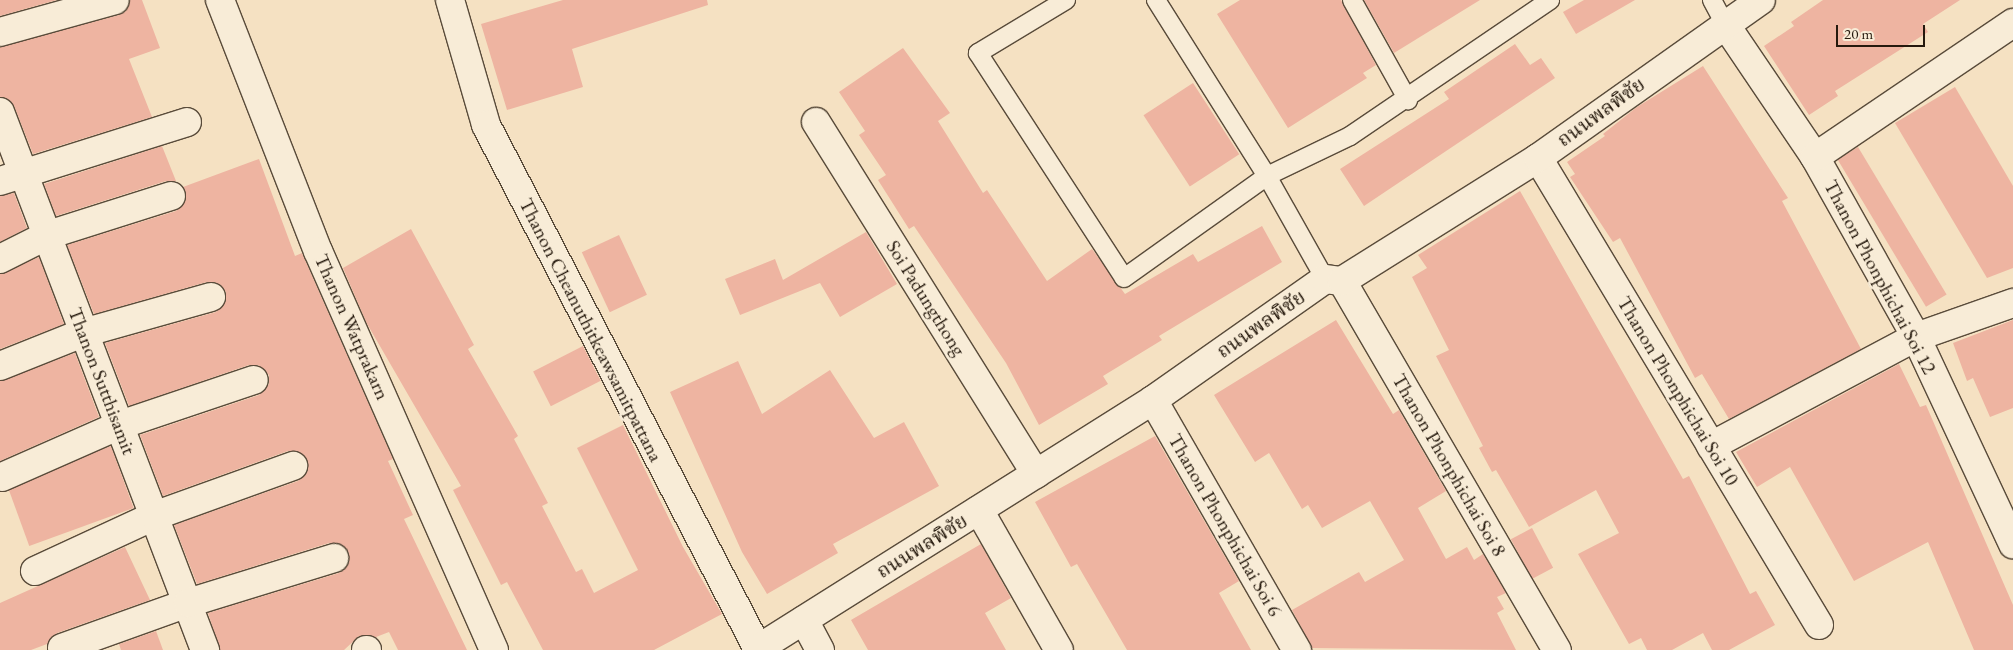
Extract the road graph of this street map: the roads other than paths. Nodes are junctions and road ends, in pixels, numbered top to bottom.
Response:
1 (116, 0) edge
2 (220, 0) edge
3 (451, 0) edge
4 (1066, 0) edge
5 (1156, 0) edge
6 (1352, 0) edge
7 (1550, 0) edge
8 (1712, 0) edge
9 (1761, 0) edge
10 (2013, 23) edge
11 (1725, 24) junction
12 (0, 32) edge
13 (1408, 100) junction
14 (0, 112) edge
15 (187, 122) dead end
16 (816, 122) dead end
17 (1815, 157) junction
18 (1538, 158) junction
19 (12, 176) edge
20 (1267, 176) junction
21 (170, 196) dead end
22 (48, 235) junction
23 (0, 259) edge
24 (1334, 280) junction
25 (211, 298) dead end
26 (2013, 303) edge
27 (83, 333) junction
28 (1916, 338) junction
29 (0, 366) edge
30 (254, 380) dead end
31 (1154, 400) junction
32 (120, 424) junction
33 (1711, 446) junction
34 (293, 466) dead end
35 (1036, 474) junction
36 (2, 477) dead end
37 (979, 510) junction
38 (154, 516) junction
39 (2013, 544) edge
40 (334, 558) dead end
41 (35, 571) dead end
42 (188, 603) junction
43 (804, 620) junction
44 (1819, 625) dead end
45 (62, 648) dead end
46 (205, 650) edge
47 (494, 650) edge
48 (757, 650) edge
49 (820, 650) edge
50 (1058, 650) edge
51 (1297, 650) edge
52 (1556, 650) edge

1 - 12 street
2 - 47 street, Thanon Watprakarn
3 - 48 street, Thanon Cheanuthitkeawsamitpattana
4 - 20 lane
5 - 20 lane
6 - 13 lane
7 - 13 lane
8 - 11 lane
9 - 11 street, ถนนพลพิชัย
10 - 17 street
11 - 17 street, Thanon Phonphichai Soi 12
11 - 18 street, ถนนพลพิชัย
13 - 20 lane
14 - 19 street, Thanon Sutthisamit
15 - 19 street
16 - 35 street, Soi Padungthong
17 - 28 street, Thanon Phonphichai Soi 12
18 - 24 street, ถนนพลพิชัย
18 - 33 street, Thanon Phonphichai Soi 10
19 - 22 street, Thanon Sutthisamit
20 - 24 lane
21 - 22 street
22 - 23 street
22 - 27 street, Thanon Sutthisamit
24 - 31 street, ถนนพลพิชัย
24 - 52 street, Thanon Phonphichai Soi 8
25 - 27 street
26 - 28 street
27 - 29 street
27 - 32 street, Thanon Sutthisamit
28 - 33 street
28 - 39 street, Thanon Phonphichai Soi 12
30 - 32 street
31 - 35 street, ถนนพลพิชัย
31 - 51 street, Thanon Phonphichai Soi 6
32 - 36 street
32 - 38 street, Thanon Sutthisamit
33 - 44 street, Thanon Phonphichai Soi 10
34 - 38 street
35 - 37 street, ถนนพลพิชัย
37 - 43 street, ถนนพลพิชัย
37 - 50 street
38 - 41 street
38 - 42 street, Thanon Sutthisamit
40 - 42 street
42 - 45 street
42 - 46 street, Thanon Sutthisamit
43 - 48 street, ถนนพลพิชัย
43 - 49 street

